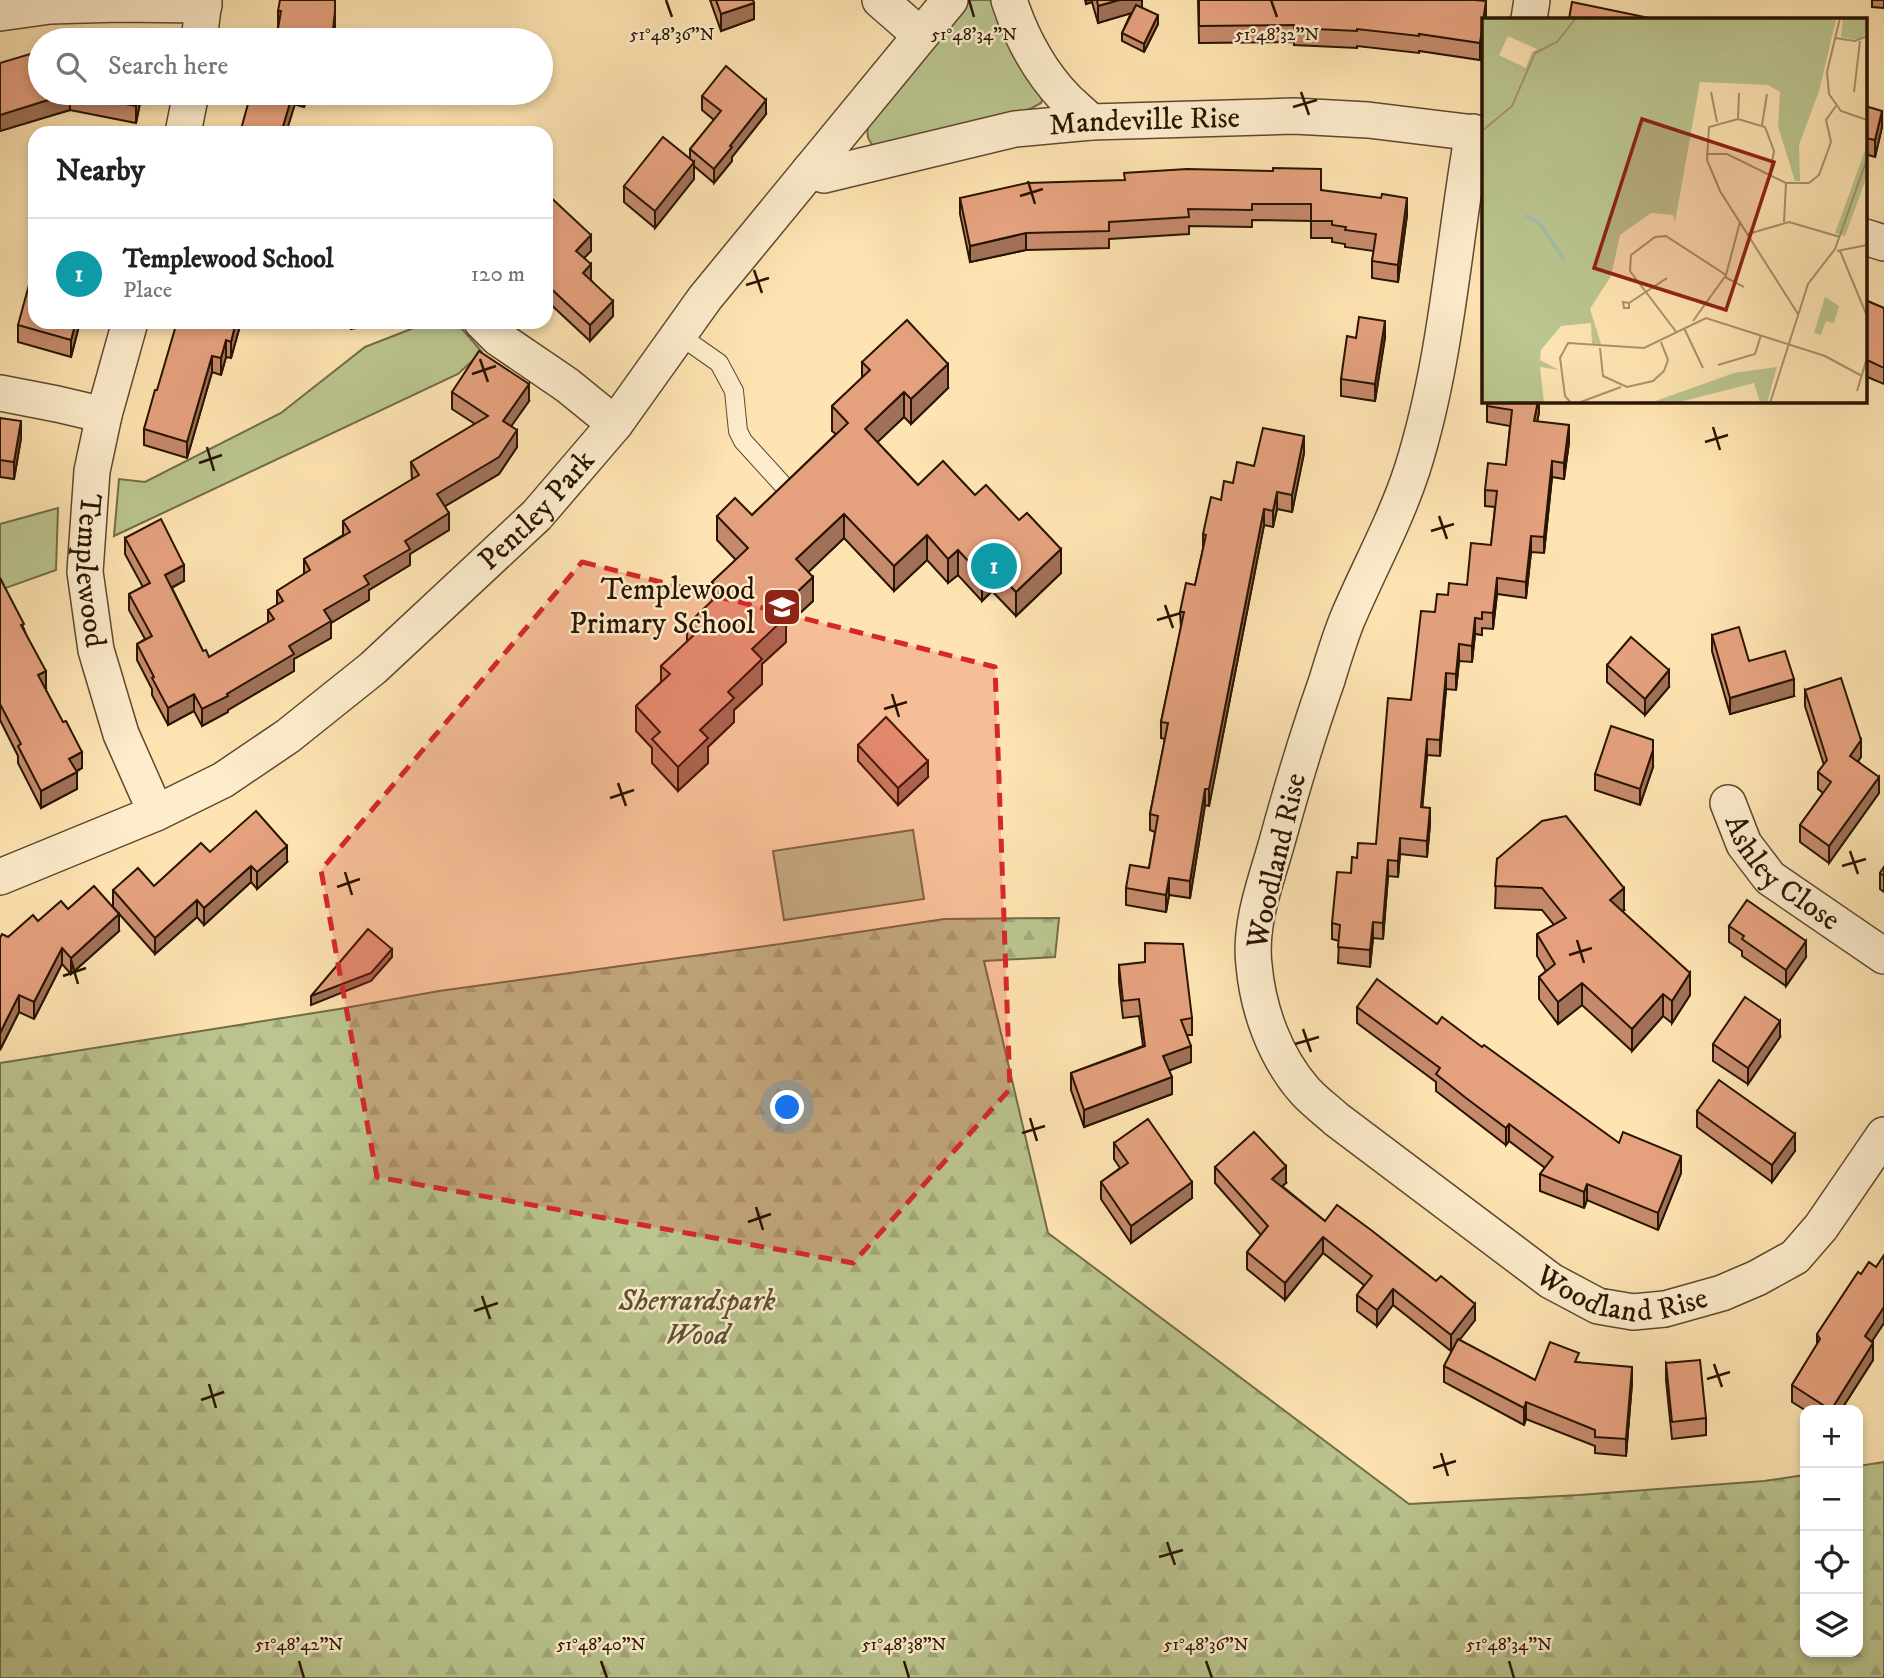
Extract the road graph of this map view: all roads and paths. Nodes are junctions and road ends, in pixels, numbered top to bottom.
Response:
1 (880, 0) edge
2 (950, 0) edge
3 (1009, 0) edge
4 (1532, 0) edge
5 (204, 2) edge
6 (0, 13) edge
7 (1529, 18) edge
8 (201, 28) edge
9 (920, 35) junction
10 (189, 105) edge
11 (1091, 122) junction
12 (184, 126) edge
13 (1478, 133) edge
14 (810, 170) junction
15 (1867, 238) edge
16 (1884, 243) edge
17 (128, 329) edge
18 (489, 329) edge
19 (679, 335) junction
20 (0, 393) edge
21 (104, 415) junction
22 (615, 424) junction
23 (783, 485) edge
24 (1728, 803) dead end
25 (156, 813) junction
26 (0, 877) edge
27 (1884, 956) edge
28 (1884, 1135) edge

1 - 9 street
2 - 9 street, Pentley Park
3 - 11 street
4 - 7 street
5 - 6 street
5 - 8 street
9 - 14 street, Pentley Park
10 - 12 street
11 - 13 street, Mandeville Rise
11 - 14 street, Mandeville Rise
13 - 28 street, Woodland Rise
14 - 19 street, Pentley Park
15 - 16 street
17 - 21 street, Templewood
18 - 22 street
19 - 22 street, Pentley Park
19 - 23 lane
20 - 21 street
21 - 25 street, Templewood
22 - 25 street, Pentley Park
24 - 27 street, Ashley Close
25 - 26 street, Pentley Park

